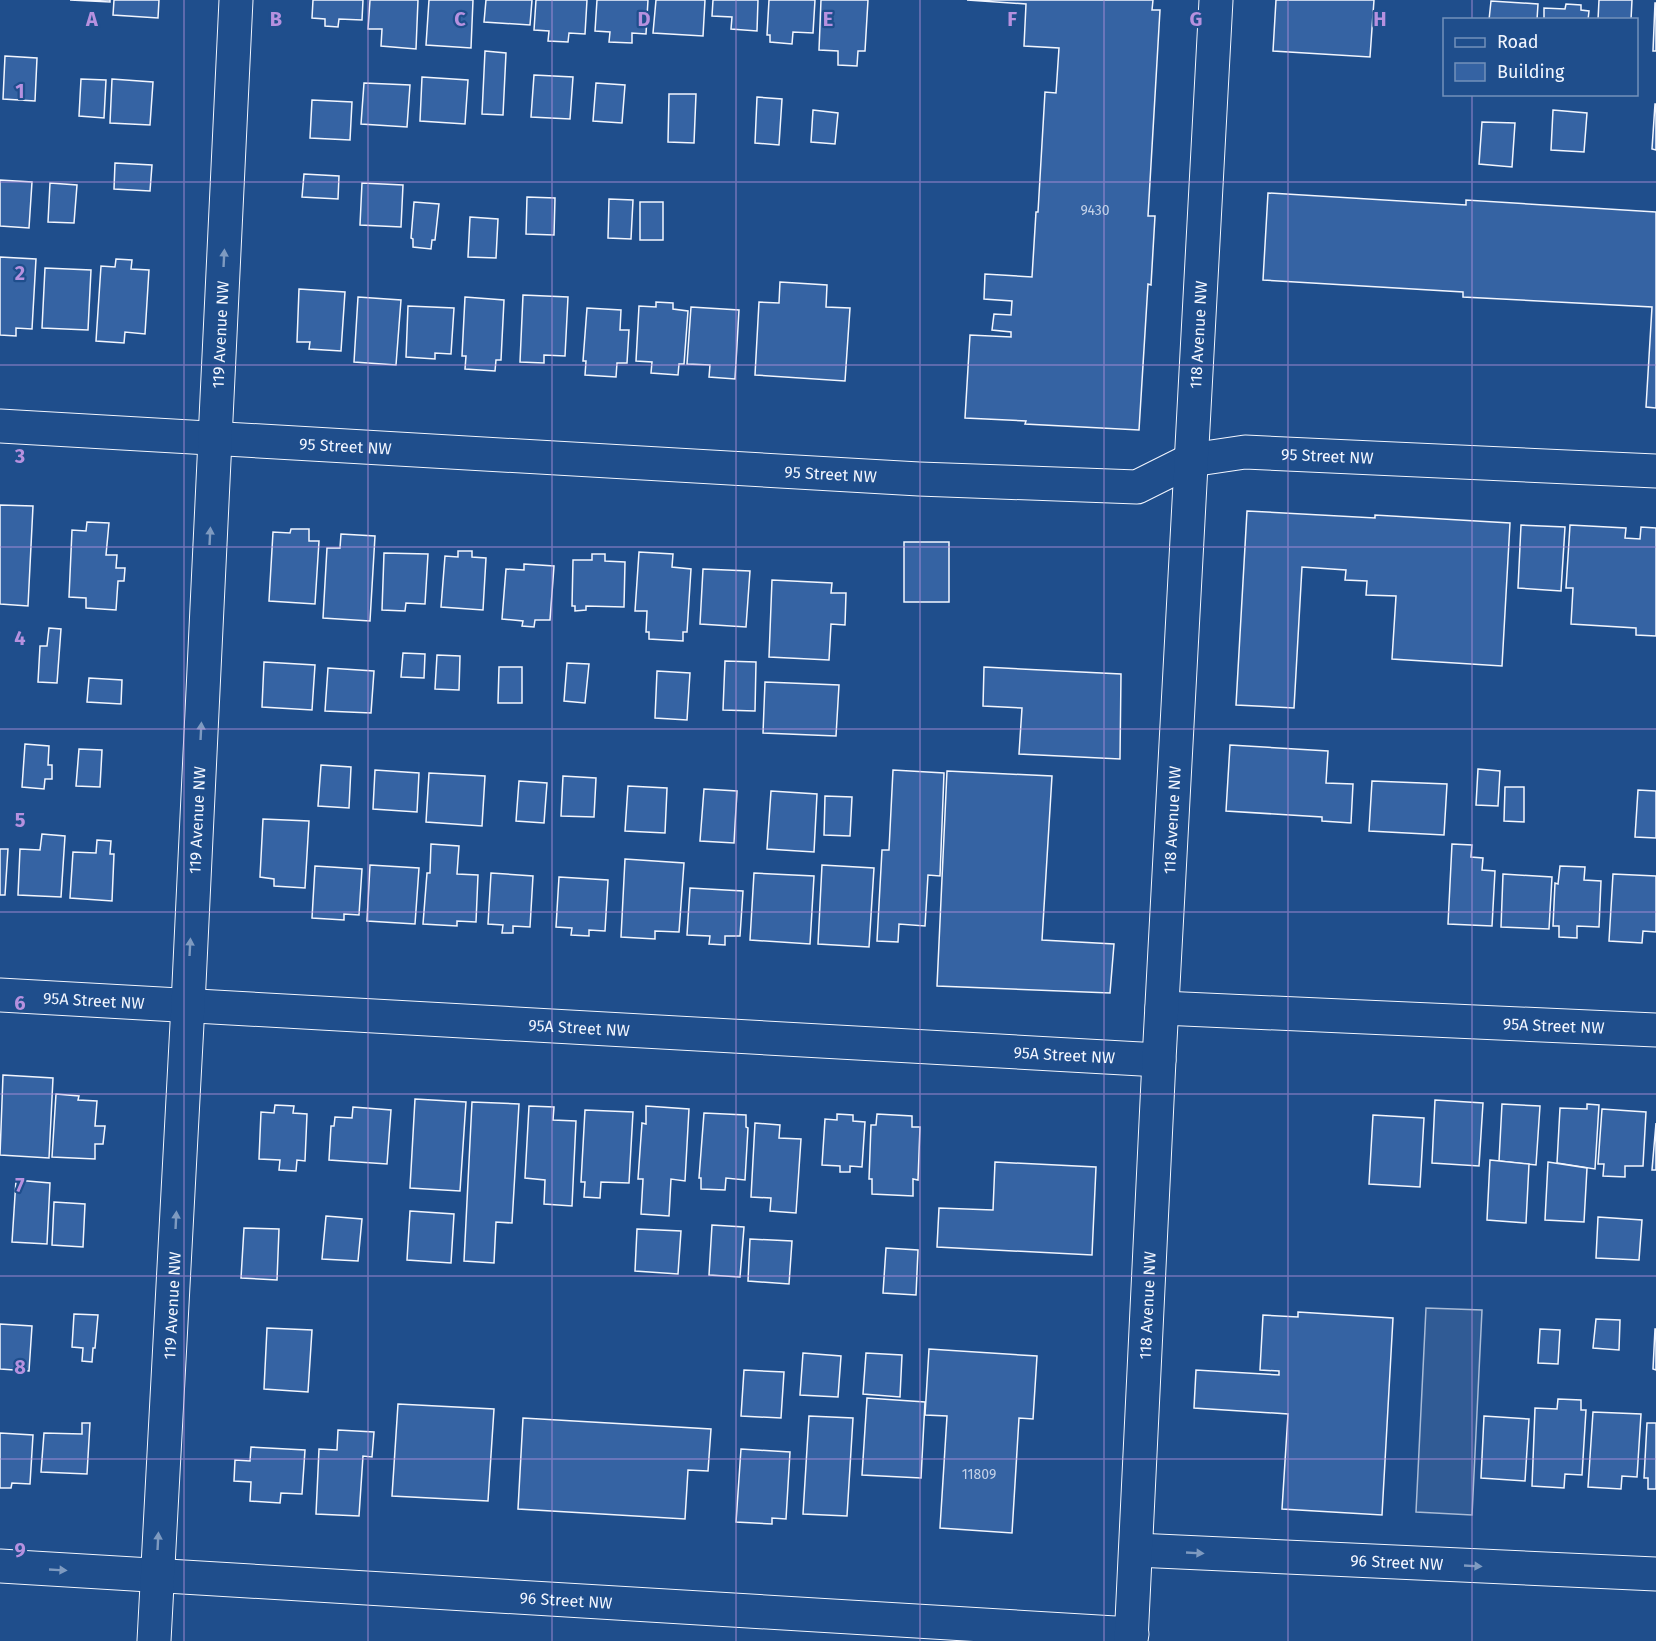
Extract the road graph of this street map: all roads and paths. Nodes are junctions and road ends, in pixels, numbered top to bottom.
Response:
1 (236, 0) edge
2 (1216, 0) edge
3 (0, 426) edge
4 (215, 439) junction
5 (1191, 460) junction
6 (1656, 471) edge
7 (0, 994) edge
8 (188, 1005) junction
9 (1162, 1008) junction
10 (1656, 1030) edge
11 (1159, 1060) junction
12 (1136, 1550) junction
13 (0, 1566) edge
14 (146, 1575) junction
15 (1656, 1575) edge
16 (1131, 1637) edge
17 (154, 1641) edge

4 -> 1 street, 119 Avenue NW
2 - 5 street, 118 Avenue NW
3 - 4 street, 95 Street NW
4 - 5 street, 95 Street NW
8 -> 4 street, 119 Avenue NW
5 - 6 street, 95 Street NW
5 - 9 street, 118 Avenue NW
7 - 8 street, 95A Street NW
8 - 11 street, 95A Street NW
14 -> 8 street, 119 Avenue NW
9 - 10 street, 95A Street NW
9 - 11 street, 118 Avenue NW
11 - 12 street, 118 Avenue NW
12 -> 15 street, 96 Street NW
12 - 16 street, 118 Avenue NW
13 -> 14 street, 96 Street NW
14 - 16 street, 96 Street NW
14 - 17 street, 119 Avenue NW

